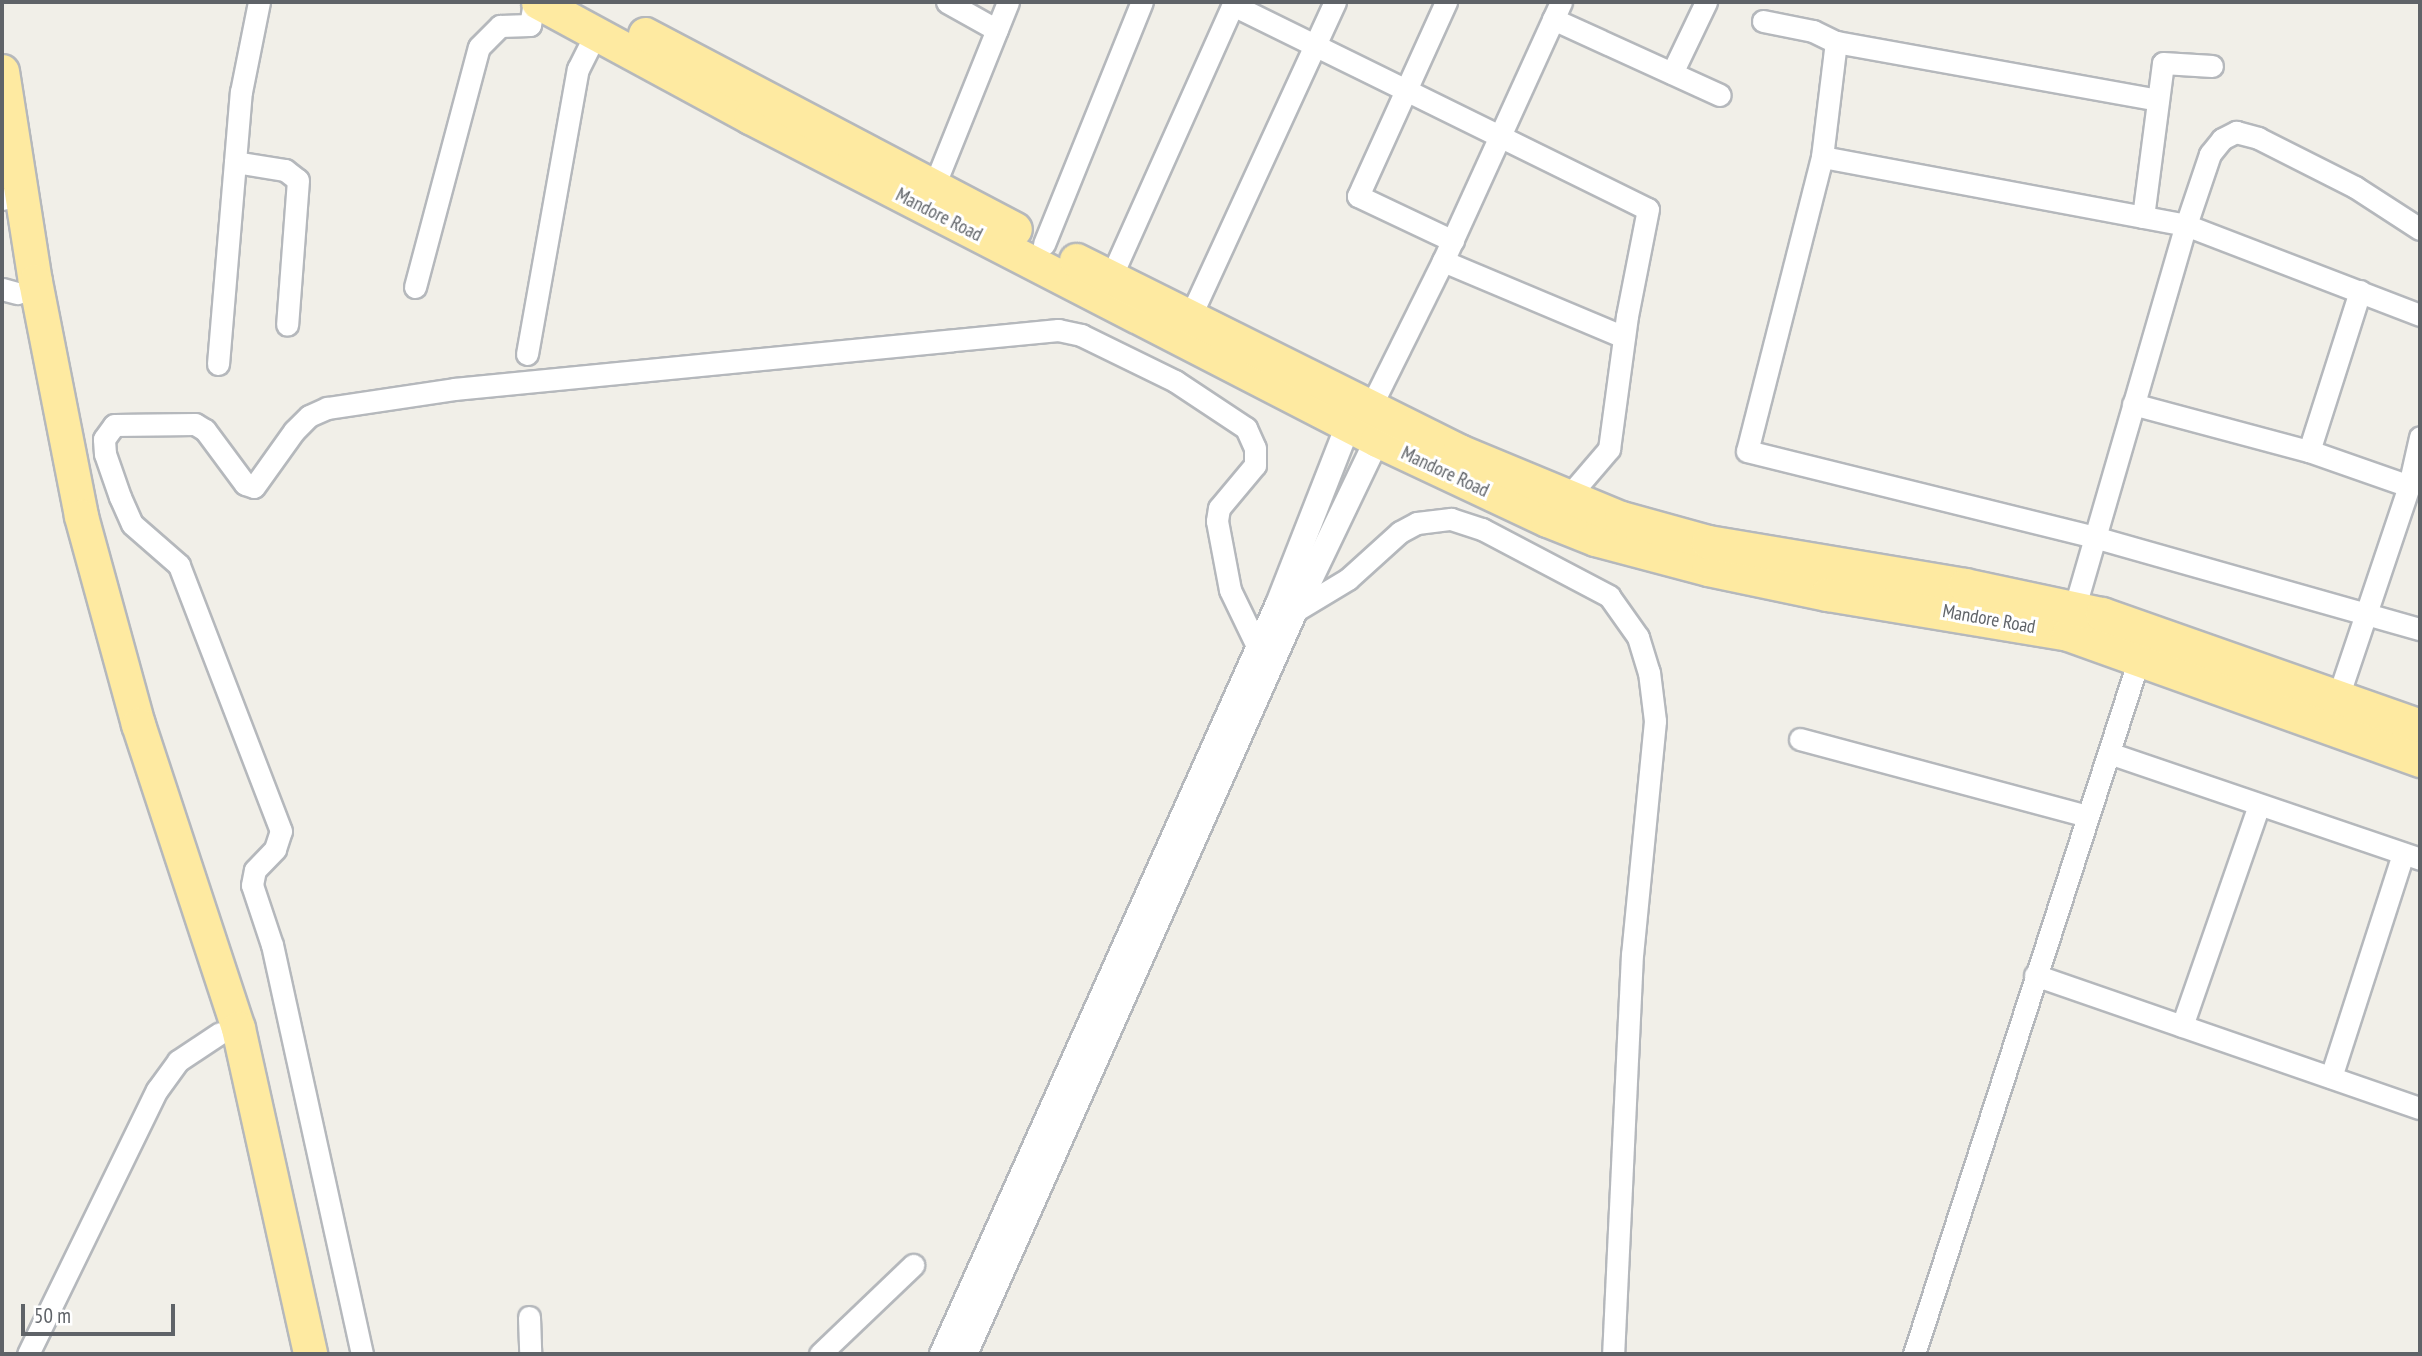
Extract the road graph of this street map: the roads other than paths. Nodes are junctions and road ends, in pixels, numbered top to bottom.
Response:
1 (259, 2) edge
2 (536, 2) edge
3 (584, 2) edge
4 (947, 2) edge
5 (1009, 2) edge
6 (1142, 2) edge
7 (1335, 2) edge
8 (1446, 2) edge
9 (1706, 2) edge
10 (1233, 4) edge
11 (1557, 10) edge
12 (1763, 21) dead end
13 (997, 30) junction
14 (596, 33) junction
15 (1836, 42) junction
16 (1315, 46) junction
17 (2212, 66) dead end
18 (2, 71) edge
19 (1672, 73) junction
20 (1405, 89) junction
21 (1720, 96) dead end
22 (2158, 100) junction
23 (1500, 136) junction
24 (1822, 157) junction
25 (235, 162) junction
26 (2, 197) edge
27 (930, 197) junction
28 (2143, 217) junction
29 (2186, 225) junction
30 (2420, 229) edge
31 (1453, 241) junction
32 (1044, 244) junction
33 (1443, 261) junction
34 (1111, 277) junction
35 (415, 287) dead end
36 (9, 291) edge
37 (2360, 291) junction
38 (2420, 315) edge
39 (1190, 317) junction
40 (287, 325) dead end
41 (1624, 337) junction
42 (527, 354) dead end
43 (218, 364) dead end
44 (2133, 404) junction
45 (1365, 424) junction
46 (2420, 437) edge
47 (2309, 452) junction
48 (2409, 486) junction
49 (1567, 498) junction
50 (2094, 537) junction
51 (1309, 557) junction
52 (1295, 611) junction
53 (2364, 614) junction
54 (2071, 621) junction
55 (2420, 629) edge
56 (1258, 648) junction
57 (2140, 656) junction
58 (2338, 697) junction
59 (2420, 726) edge
60 (1800, 739) dead end
61 (2109, 753) junction
62 (2420, 760) edge
63 (2259, 805) junction
64 (2087, 816) junction
65 (2412, 857) edge
66 (2035, 975) junction
67 (2182, 1026) junction
68 (220, 1033) junction
69 (2331, 1077) junction
70 (2420, 1108) edge
71 (913, 1265) dead end
72 (529, 1317) dead end
73 (28, 1354) edge
74 (288, 1354) edge
75 (310, 1354) edge
76 (362, 1354) edge
77 (530, 1354) edge
78 (820, 1354) edge
79 (942, 1354) edge
80 (965, 1354) edge
81 (1613, 1354) edge
82 (1914, 1354) edge

1 - 25 street
2 - 14 highway, Mandore Road
2 - 35 street
3 - 27 highway, Mandore Road
4 - 13 street
5 - 13 street
6 - 32 street
7 - 16 street
8 - 20 street
9 - 19 street
10 - 16 street
10 - 34 street
11 - 19 street
11 - 23 street
12 - 15 street
13 - 27 street
14 - 27 highway, Mandore Road
14 - 42 street
15 - 22 street
15 - 24 street
16 - 20 street
16 - 39 street
17 - 22 street
18 - 75 highway
19 - 21 street
20 - 23 street
20 - 31 street
22 - 28 street
23 - 31 street
23 - 41 street
24 - 28 street
24 - 50 street
25 - 40 street
25 - 43 street
26 - 36 highway
27 - 32 highway, Mandore Road
27 - 45 highway, Mandore Road
28 - 29 street
29 - 30 street
29 - 37 street
29 - 44 street
31 - 33 street
32 - 34 highway, Mandore Road
33 - 41 street
33 - 45 street
34 - 39 highway, Mandore Road
36 - 68 highway
37 - 38 street
37 - 47 street
39 - 45 highway, Mandore Road
41 - 49 street
44 - 47 street
44 - 50 street
45 - 49 highway, Mandore Road
45 - 51 street
45 - 54 highway, Mandore Road
46 - 48 street
47 - 48 street
48 - 53 street
49 - 54 highway, Mandore Road
50 - 53 street
50 - 54 street
51 - 52 street
51 - 56 street
52 - 80 street
52 - 81 street
53 - 55 street
53 - 58 street
54 - 57 highway, Mandore Road
54 - 58 highway, Mandore Road
56 - 76 street
56 - 79 street
57 - 61 street
57 - 62 highway, Mandore Road
58 - 59 highway, Mandore Road
60 - 64 street
61 - 63 street
61 - 64 street
63 - 65 street
63 - 67 street
64 - 66 street
65 - 69 street
66 - 67 street
66 - 82 street
67 - 69 street
68 - 73 street
68 - 74 highway
69 - 70 street
71 - 78 street
72 - 77 street

